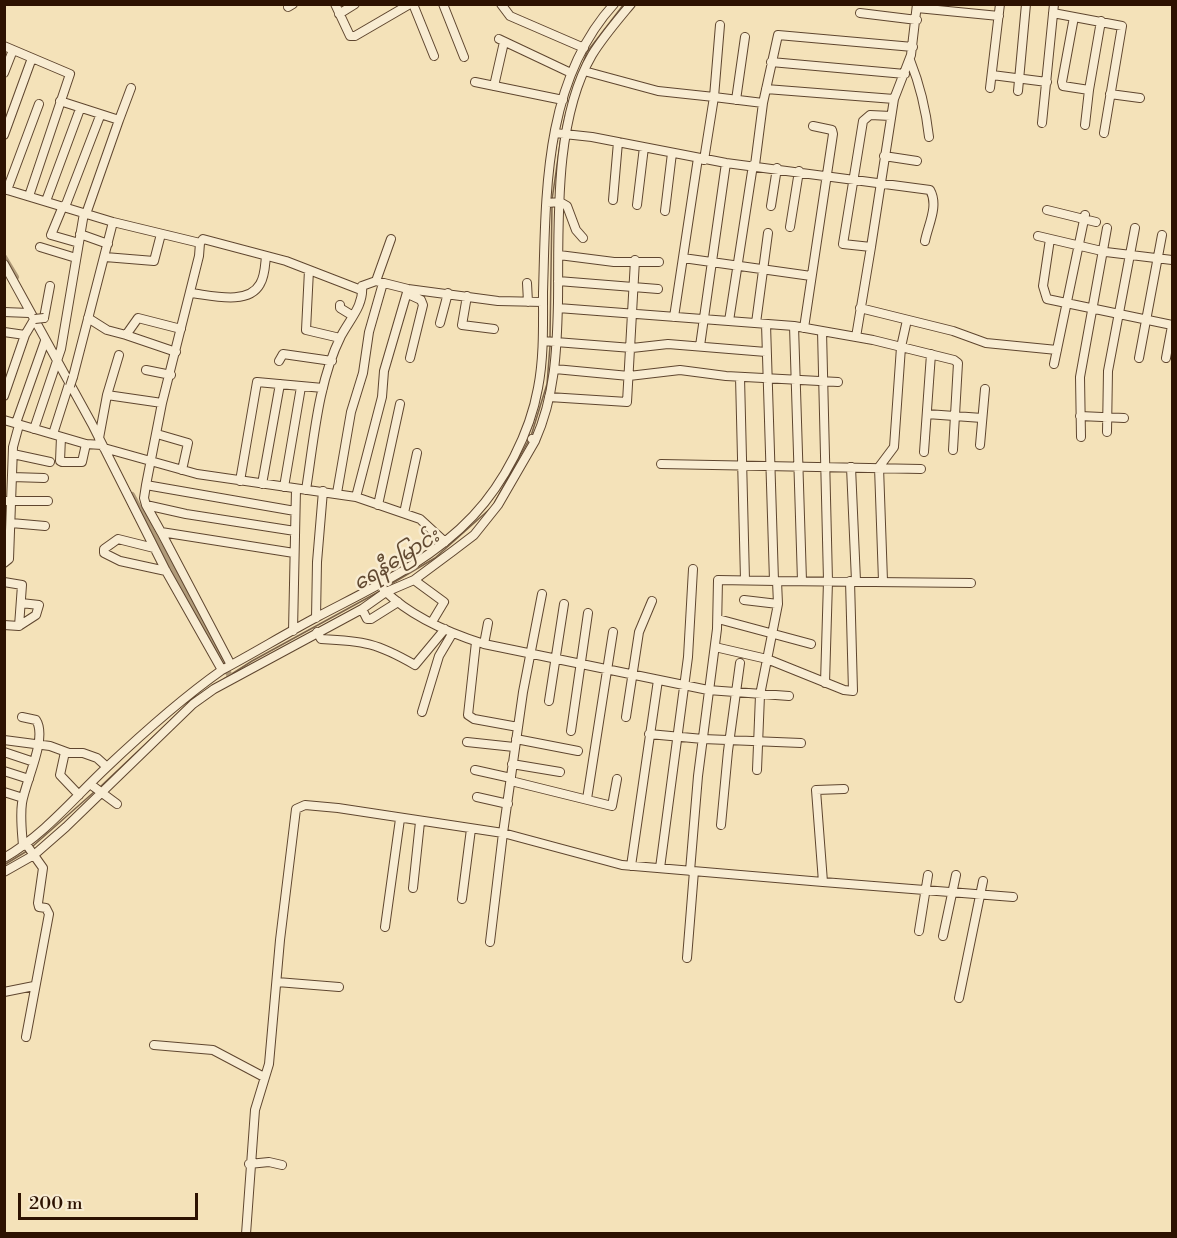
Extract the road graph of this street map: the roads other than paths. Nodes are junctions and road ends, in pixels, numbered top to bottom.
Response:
1 (335, 4) edge
2 (356, 4) edge
3 (412, 4) edge
4 (443, 4) edge
5 (501, 4) edge
6 (614, 4) edge
7 (631, 4) edge
8 (1000, 4) edge
9 (1026, 4) edge
10 (917, 6) edge
11 (1054, 9) edge
12 (860, 13) dead end
13 (339, 14) junction
14 (999, 16) junction
15 (1074, 17) junction
16 (917, 20) junction
17 (1101, 21) junction
18 (720, 25) dead end
19 (745, 37) dead end
20 (4, 46) edge
21 (913, 47) junction
22 (584, 48) junction
23 (13, 50) junction
24 (434, 56) dead end
25 (464, 57) dead end
26 (32, 58) junction
27 (910, 60) junction
28 (771, 62) junction
29 (584, 71) junction
30 (4, 73) edge
31 (571, 73) junction
32 (905, 74) junction
33 (992, 75) junction
34 (1019, 78) junction
35 (475, 82) dead end
36 (1047, 82) junction
37 (494, 86) junction
38 (131, 88) dead end
39 (990, 88) dead end
40 (766, 89) junction
41 (1089, 90) junction
42 (1018, 91) dead end
43 (1110, 94) junction
44 (714, 97) junction
45 (1140, 98) dead end
46 (894, 99) junction
47 (563, 100) junction
48 (736, 100) junction
49 (60, 101) junction
50 (763, 103) junction
51 (39, 104) dead end
52 (80, 109) junction
53 (100, 116) junction
54 (891, 116) junction
55 (119, 120) junction
56 (1042, 123) dead end
57 (1084, 125) dead end
58 (813, 126) dead end
59 (1104, 133) dead end
60 (562, 134) junction
61 (4, 135) edge
62 (929, 137) dead end
63 (618, 142) junction
64 (644, 147) junction
65 (672, 153) junction
66 (884, 156) junction
67 (701, 159) junction
68 (917, 161) dead end
69 (726, 163) junction
70 (754, 165) junction
71 (777, 168) junction
72 (798, 171) junction
73 (826, 175) junction
74 (853, 178) junction
75 (879, 182) junction
76 (6, 190) edge
77 (29, 196) junction
78 (614, 200) dead end
79 (46, 201) junction
80 (559, 202) junction
81 (547, 203) dead end
82 (637, 205) dead end
83 (771, 206) dead end
84 (64, 207) junction
85 (1047, 210) dead end
86 (665, 211) dead end
87 (85, 213) junction
88 (1085, 217) junction
89 (113, 222) junction
90 (1096, 222) dead end
91 (790, 227) dead end
92 (1107, 228) dead end
93 (1136, 228) dead end
94 (768, 233) dead end
95 (161, 234) junction
96 (1162, 235) dead end
97 (1038, 237) dead end
98 (583, 238) dead end
99 (80, 239) junction
100 (391, 239) dead end
101 (1050, 239) junction
102 (925, 241) dead end
103 (201, 242) junction
104 (108, 244) junction
105 (1079, 246) junction
106 (40, 247) dead end
107 (871, 247) junction
108 (1103, 251) junction
109 (559, 255) junction
110 (1131, 255) junction
111 (105, 257) junction
112 (76, 258) junction
113 (683, 258) junction
114 (1158, 258) junction
115 (265, 260) junction
116 (635, 260) junction
117 (1173, 260) edge
118 (712, 261) junction
119 (659, 262) dead end
120 (4, 264) edge
121 (737, 264) junction
122 (763, 270) junction
123 (309, 273) junction
124 (811, 276) junction
125 (558, 280) junction
126 (527, 284) dead end
127 (381, 285) junction
128 (50, 286) dead end
129 (634, 287) junction
130 (658, 289) dead end
131 (363, 291) junction
132 (408, 292) junction
133 (190, 293) junction
134 (447, 295) junction
135 (467, 298) junction
136 (528, 302) junction
137 (1067, 304) junction
138 (340, 305) dead end
139 (860, 308) junction
140 (544, 310) junction
141 (1093, 310) junction
142 (4, 312) edge
143 (557, 314) junction
144 (633, 314) junction
145 (1119, 315) junction
146 (353, 316) junction
147 (36, 317) junction
148 (674, 317) junction
149 (88, 318) junction
150 (704, 319) junction
151 (907, 320) junction
152 (1147, 320) junction
153 (729, 321) junction
154 (440, 323) dead end
155 (756, 323) junction
156 (766, 324) junction
157 (794, 326) junction
158 (1173, 326) edge
159 (804, 328) junction
160 (181, 329) junction
161 (494, 329) dead end
162 (822, 331) junction
163 (4, 332) edge
164 (25, 335) junction
165 (126, 335) junction
166 (855, 337) junction
167 (340, 338) junction
168 (45, 340) junction
169 (544, 341) junction
170 (556, 341) junction
171 (700, 346) junction
172 (901, 347) junction
173 (632, 348) junction
174 (1057, 350) junction
175 (176, 352) junction
176 (766, 352) junction
177 (931, 354) junction
178 (119, 355) dead end
179 (410, 358) dead end
180 (1139, 358) dead end
181 (1166, 358) dead end
182 (56, 359) junction
183 (279, 361) dead end
184 (332, 361) junction
185 (1054, 364) dead end
186 (555, 369) junction
187 (146, 370) dead end
188 (171, 375) junction
189 (628, 376) junction
190 (740, 377) junction
191 (766, 378) junction
192 (794, 379) junction
193 (822, 381) junction
194 (70, 382) junction
195 (838, 382) dead end
196 (280, 384) junction
197 (6, 385) edge
198 (301, 387) junction
199 (323, 388) junction
200 (984, 389) dead end
201 (107, 395) junction
202 (4, 396) edge
203 (549, 397) junction
204 (162, 404) junction
205 (400, 404) dead end
206 (927, 414) junction
207 (955, 416) junction
208 (1080, 416) junction
209 (982, 418) junction
210 (1107, 418) junction
211 (1124, 418) dead end
212 (4, 420) edge
213 (18, 424) junction
214 (34, 429) junction
215 (1107, 432) dead end
216 (53, 434) junction
217 (157, 434) junction
218 (524, 435) junction
219 (61, 437) junction
220 (1081, 437) dead end
221 (534, 440) junction
222 (102, 441) junction
223 (86, 444) junction
224 (980, 445) dead end
225 (953, 450) dead end
226 (924, 452) dead end
227 (417, 453) dead end
228 (13, 454) junction
229 (50, 462) dead end
230 (149, 462) junction
231 (661, 464) dead end
232 (769, 465) junction
233 (797, 465) junction
234 (824, 465) junction
235 (742, 466) junction
236 (851, 467) junction
237 (879, 467) junction
238 (921, 469) dead end
239 (182, 470) junction
240 (12, 477) junction
241 (44, 478) dead end
242 (240, 481) junction
243 (262, 484) junction
244 (146, 485) junction
245 (284, 487) junction
246 (296, 489) junction
247 (306, 490) junction
248 (323, 491) junction
249 (337, 493) junction
250 (356, 497) junction
251 (487, 499) junction
252 (8, 501) edge
253 (48, 501) dead end
254 (146, 504) junction
255 (497, 504) dead end
256 (378, 505) junction
257 (295, 512) junction
258 (404, 513) junction
259 (11, 523) junction
260 (45, 526) dead end
261 (295, 531) junction
262 (160, 532) junction
263 (445, 542) junction
264 (154, 548) junction
265 (294, 553) junction
266 (4, 563) edge
267 (693, 569) dead end
268 (166, 571) junction
269 (414, 580) junction
270 (745, 580) junction
271 (776, 581) junction
272 (802, 581) junction
273 (828, 581) junction
274 (853, 581) junction
275 (883, 581) junction
276 (4, 582) edge
277 (971, 583) dead end
278 (383, 589) junction
279 (542, 594) dead end
280 (744, 600) dead end
281 (652, 601) dead end
282 (398, 602) junction
283 (21, 603) junction
284 (564, 604) dead end
285 (778, 604) junction
286 (362, 609) junction
287 (588, 613) dead end
288 (316, 618) junction
289 (717, 619) junction
290 (432, 622) junction
291 (488, 623) dead end
292 (4, 625) edge
293 (19, 626) junction
294 (293, 631) junction
295 (317, 632) junction
296 (613, 632) dead end
297 (772, 633) junction
298 (453, 634) junction
299 (480, 643) junction
300 (811, 644) dead end
301 (716, 647) junction
302 (529, 655) junction
303 (555, 660) junction
304 (766, 661) junction
305 (740, 663) dead end
306 (231, 665) junction
307 (580, 665) junction
308 (222, 670) junction
309 (607, 670) junction
310 (632, 675) junction
311 (658, 680) junction
312 (825, 683) junction
313 (683, 684) junction
314 (708, 690) junction
315 (735, 692) junction
316 (760, 695) junction
317 (789, 696) dead end
318 (549, 701) dead end
319 (422, 712) dead end
320 (21, 717) dead end
321 (626, 717) dead end
322 (518, 727) junction
323 (571, 731) dead end
324 (649, 734) junction
325 (676, 737) junction
326 (4, 740) edge
327 (702, 740) junction
328 (729, 741) junction
329 (467, 742) dead end
330 (757, 742) junction
331 (515, 743) junction
332 (801, 743) dead end
333 (37, 744) junction
334 (578, 751) dead end
335 (4, 752) edge
336 (64, 752) junction
337 (34, 762) junction
338 (512, 764) junction
339 (107, 767) junction
340 (475, 770) dead end
341 (757, 770) dead end
342 (4, 771) edge
343 (560, 772) dead end
344 (29, 779) junction
345 (511, 779) junction
346 (617, 779) dead end
347 (90, 785) junction
348 (844, 789) dead end
349 (4, 792) edge
350 (101, 792) junction
351 (79, 795) junction
352 (477, 797) dead end
353 (23, 798) junction
354 (587, 799) junction
355 (117, 804) dead end
356 (508, 804) junction
357 (57, 819) junction
358 (400, 819) junction
359 (420, 822) junction
360 (66, 825) junction
361 (721, 825) dead end
362 (471, 829) junction
363 (504, 831) junction
364 (25, 845) junction
365 (34, 854) junction
366 (4, 858) edge
367 (631, 866) junction
368 (660, 868) junction
369 (692, 871) junction
370 (4, 872) edge
371 (928, 875) dead end
372 (956, 875) dead end
373 (983, 881) dead end
374 (823, 882) junction
375 (413, 888) dead end
376 (926, 890) junction
377 (954, 892) junction
378 (980, 895) junction
379 (1013, 897) dead end
380 (462, 899) dead end
381 (385, 927) dead end
382 (919, 931) dead end
383 (943, 936) dead end
384 (490, 942) dead end
385 (687, 958) dead end
386 (277, 982) junction
387 (34, 986) junction
388 (339, 987) dead end
389 (4, 992) edge
390 (959, 998) dead end
391 (26, 1037) dead end
392 (154, 1045) dead end
393 (261, 1074) junction
394 (249, 1164) junction
395 (282, 1165) dead end
396 (246, 1233) edge

1 - 13 street
2 - 13 street
3 - 13 street
3 - 24 street
4 - 25 street
5 - 22 street
6 - 22 street
7 - 29 street
8 - 14 street
9 - 34 street
10 - 14 street
10 - 16 street
11 - 15 street
11 - 36 street
12 - 16 street
14 - 33 street
15 - 17 street
15 - 41 street
16 - 21 street
17 - 41 street
17 - 43 street
18 - 44 street
19 - 48 street
20 - 23 street
21 - 27 street
21 - 28 street
22 - 31 street
23 - 26 street
23 - 30 street
26 - 49 street
26 - 61 street
27 - 32 street
27 - 62 street
28 - 32 street
28 - 40 street
29 - 44 street
29 - 60 street
31 - 37 street
31 - 47 street
32 - 46 street
33 - 34 street
33 - 39 street
34 - 36 street
34 - 42 street
35 - 37 street
36 - 56 street
37 - 47 street
38 - 55 street
40 - 46 street
40 - 50 street
41 - 57 street
43 - 45 street
43 - 59 street
44 - 48 street
44 - 67 street
46 - 54 street
47 - 60 street
48 - 50 street
49 - 52 street
49 - 77 street
50 - 70 street
51 - 76 street
52 - 53 street
52 - 79 street
53 - 55 street
53 - 84 street
54 - 66 street
54 - 74 street
55 - 87 street
58 - 73 street
60 - 63 street
60 - 80 street
60 - 140 street
63 - 64 street
63 - 78 street
64 - 65 street
64 - 82 street
65 - 67 street
65 - 86 street
66 - 68 street
66 - 75 street
67 - 69 street
67 - 113 street
69 - 70 street
69 - 118 street
70 - 71 street
70 - 121 street
71 - 72 street
71 - 83 street
72 - 73 street
72 - 91 street
73 - 74 street
73 - 124 street
74 - 75 street
74 - 107 street
75 - 102 street
75 - 107 street
76 - 77 street
77 - 79 street
79 - 84 street
80 - 81 street
80 - 98 street
80 - 109 street
84 - 87 street
84 - 99 street
85 - 88 street
87 - 89 street
87 - 99 street
88 - 90 street
88 - 105 street
89 - 95 street
89 - 104 street
92 - 108 street
93 - 110 street
94 - 122 street
95 - 103 street
95 - 111 street
96 - 114 street
97 - 101 street
99 - 104 street
99 - 112 street
100 - 127 street
101 - 105 street
101 - 137 street
103 - 115 street
103 - 133 street
104 - 111 street
105 - 108 street
105 - 137 street
106 - 112 street
107 - 139 street
108 - 110 street
108 - 141 street
109 - 116 street
109 - 125 street
110 - 114 street
110 - 145 street
111 - 149 street
112 - 182 street
113 - 118 street
113 - 148 street
114 - 117 street
114 - 152 street
115 - 123 street
115 - 133 street
116 - 119 street
116 - 129 street
118 - 121 street
118 - 150 street
120 - 147 street
121 - 122 street
121 - 153 street
122 - 124 street
122 - 155 street
123 - 131 street
123 - 167 street
124 - 159 street
125 - 129 street
125 - 143 street
126 - 136 street
127 - 131 street
127 - 132 street
127 - 249 street
128 - 147 street
129 - 130 street
129 - 144 street
131 - 146 street
132 - 134 street
132 - 179 street
132 - 250 street
133 - 160 street
134 - 135 street
134 - 154 street
135 - 136 street
135 - 161 street
136 - 140 street
137 - 141 street
137 - 174 street
138 - 146 street
139 - 151 street
139 - 166 street
140 - 143 street
140 - 169 street
141 - 145 street
141 - 208 street
142 - 147 street
143 - 144 street
143 - 170 street
144 - 148 street
144 - 173 street
145 - 152 street
145 - 210 street
146 - 167 street
147 - 164 street
147 - 168 street
148 - 150 street
149 - 165 street
149 - 194 street
150 - 153 street
150 - 171 street
151 - 172 street
151 - 174 street
152 - 158 street
152 - 180 street
153 - 155 street
155 - 156 street
156 - 157 street
156 - 176 street
157 - 159 street
157 - 192 street
158 - 181 street
159 - 162 street
160 - 165 street
160 - 175 street
162 - 166 street
162 - 193 street
163 - 164 street
164 - 197 street
165 - 175 street
166 - 172 street
167 - 184 street
168 - 182 street
168 - 213 street
169 - 170 street
169 - 218 street
170 - 173 street
170 - 186 street
171 - 173 street
171 - 176 street
172 - 177 street
172 - 237 street
173 - 189 street
174 - 185 street
175 - 188 street
176 - 191 street
177 - 206 street
177 - 207 street
178 - 201 street
182 - 194 street
182 - 214 street
183 - 184 street
184 - 199 street
186 - 189 street
186 - 203 street
187 - 188 street
188 - 204 street
189 - 190 street
189 - 203 street
190 - 191 street
190 - 235 street
191 - 192 street
191 - 232 street
192 - 193 street
192 - 233 street
193 - 195 street
193 - 234 street
194 - 216 street
194 - 222 street
196 - 198 street
196 - 242 street
196 - 243 street
197 - 202 street
198 - 199 street
198 - 245 street
199 - 247 street
200 - 209 street
201 - 204 street
201 - 222 street
203 - 221 street
204 - 217 street
205 - 256 street
206 - 207 street
206 - 226 street
207 - 209 street
207 - 225 street
208 - 210 street
208 - 220 street
209 - 224 street
210 - 211 street
210 - 215 street
212 - 213 street
213 - 214 street
213 - 228 street
214 - 216 street
216 - 219 street
217 - 230 street
217 - 239 street
218 - 221 street
218 - 251 street
219 - 223 street
219 - 223 street
221 - 269 street
222 - 223 street
222 - 230 street
222 - 264 street
227 - 258 street
228 - 229 street
228 - 240 street
230 - 239 street
230 - 244 street
231 - 235 street
232 - 233 street
232 - 235 street
232 - 271 street
233 - 234 street
233 - 272 street
234 - 236 street
234 - 273 street
235 - 270 street
236 - 237 street
236 - 274 street
237 - 238 street
237 - 275 street
239 - 242 street
240 - 241 street
240 - 252 street
242 - 243 street
243 - 245 street
244 - 254 street
244 - 257 street
245 - 246 street
246 - 247 street
246 - 257 street
247 - 248 street
248 - 249 street
248 - 288 street
249 - 250 street
250 - 256 street
251 - 255 street
251 - 263 street
252 - 253 street
252 - 259 street
254 - 261 street
254 - 262 street
256 - 258 street
257 - 261 street
258 - 263 street
259 - 260 street
259 - 266 street
261 - 265 street
262 - 265 street
262 - 306 street
263 - 278 street
264 - 268 street
264 - 268 street
265 - 294 street
267 - 313 street
268 - 308 street
269 - 278 street
269 - 290 street
270 - 271 street
270 - 289 street
271 - 272 street
271 - 285 street
272 - 273 street
273 - 274 street
273 - 312 street
274 - 275 street
274 - 312 street
275 - 277 street
276 - 283 street
278 - 282 street
278 - 286 street
278 - 288 street
279 - 302 street
280 - 285 street
281 - 310 street
282 - 286 street
282 - 290 street
283 - 293 street
283 - 293 street
284 - 303 street
285 - 297 street
286 - 295 street
287 - 307 street
288 - 294 street
289 - 297 street
289 - 301 street
290 - 298 street
291 - 299 street
292 - 293 street
294 - 306 street
295 - 298 street
295 - 350 street
296 - 309 street
297 - 300 street
297 - 304 street
298 - 299 street
298 - 319 street
299 - 302 street
299 - 322 street
301 - 304 street
301 - 314 street
302 - 303 street
302 - 322 street
303 - 307 street
303 - 318 street
304 - 312 street
304 - 316 street
305 - 315 street
306 - 308 street
307 - 309 street
307 - 323 street
308 - 339 street
309 - 310 street
309 - 354 street
310 - 311 street
310 - 321 street
311 - 313 street
311 - 324 street
313 - 314 street
313 - 325 street
314 - 315 street
314 - 327 street
315 - 316 street
315 - 328 street
316 - 317 street
316 - 330 street
320 - 333 street
322 - 331 street
324 - 325 street
324 - 367 street
325 - 327 street
325 - 368 street
326 - 333 street
327 - 328 street
327 - 369 street
328 - 330 street
328 - 361 street
329 - 331 street
330 - 332 street
330 - 341 street
331 - 334 street
331 - 338 street
333 - 336 street
333 - 337 street
335 - 337 street
336 - 339 street
336 - 351 street
337 - 344 street
338 - 343 street
338 - 345 street
339 - 347 street
340 - 345 street
342 - 344 street
344 - 353 street
345 - 354 street
345 - 356 street
346 - 354 street
347 - 350 street
347 - 351 street
348 - 374 street
349 - 353 street
350 - 355 street
350 - 360 street
351 - 357 street
352 - 356 street
353 - 364 street
356 - 363 street
357 - 360 street
357 - 364 street
358 - 359 street
358 - 381 street
358 - 386 street
359 - 362 street
359 - 375 street
360 - 365 street
362 - 363 street
362 - 380 street
363 - 367 street
363 - 384 street
364 - 365 street
364 - 366 street
365 - 370 street
365 - 387 street
367 - 368 street
368 - 369 street
369 - 374 street
369 - 385 street
371 - 376 street
372 - 377 street
373 - 378 street
374 - 376 street
376 - 377 street
376 - 382 street
377 - 378 street
377 - 383 street
378 - 379 street
378 - 390 street
386 - 388 street
386 - 393 street
387 - 389 street
387 - 391 street
392 - 393 street
393 - 394 street
394 - 395 street
394 - 396 street

